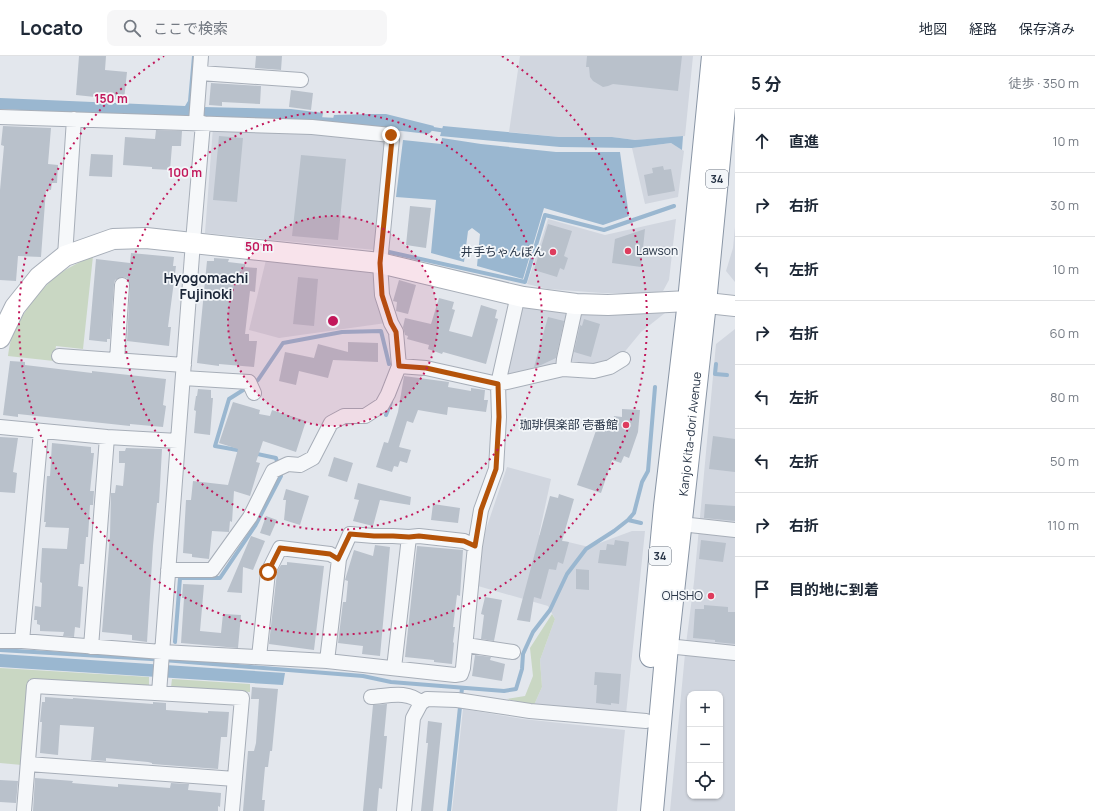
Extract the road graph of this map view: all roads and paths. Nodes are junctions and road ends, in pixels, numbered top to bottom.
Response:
1 (201, 56) edge
2 (713, 56) edge
3 (729, 56) edge
4 (200, 73) junction
5 (301, 80) dead end
6 (0, 117) edge
7 (74, 119) junction
8 (200, 122) junction
9 (193, 242) junction
10 (65, 256) junction
11 (380, 263) junction
12 (122, 285) dead end
13 (518, 295) junction
14 (697, 302) junction
15 (576, 304) junction
16 (735, 306) edge
17 (0, 338) edge
18 (59, 356) dead end
19 (623, 359) dead end
20 (116, 360) junction
21 (399, 366) junction
22 (563, 368) junction
23 (183, 371) junction
24 (498, 384) junction
25 (251, 388) dead end
26 (0, 427) edge
27 (41, 431) junction
28 (107, 437) junction
29 (178, 441) junction
30 (681, 524) junction
31 (735, 530) edge
32 (409, 537) junction
33 (475, 546) junction
34 (338, 559) junction
35 (168, 570) junction
36 (0, 641) edge
37 (22, 641) junction
38 (466, 645) junction
39 (667, 646) junction
40 (91, 647) junction
41 (162, 652) junction
42 (513, 652) dead end
43 (735, 653) edge
44 (258, 657) junction
45 (327, 661) junction
46 (394, 668) junction
47 (159, 693) junction
48 (371, 697) dead end
49 (421, 703) junction
50 (646, 721) junction
51 (28, 764) junction
52 (234, 779) junction
53 (24, 811) edge
54 (232, 811) edge
55 (404, 811) edge
56 (637, 811) edge
57 (652, 811) edge

1 - 4 street
2 - 14 highway, Kanjo Kita-dori Avenue / 34
3 - 14 highway, Kanjo Kita-dori Avenue / 34
4 - 5 street
4 - 8 street
6 - 7 street
7 - 8 street
7 - 10 street
8 - 9 street
8 - 11 street
9 - 10 street
9 - 11 street
9 - 23 street
10 - 17 street
11 - 13 street
11 - 21 street
12 - 20 street
13 - 15 street
13 - 24 street
14 - 15 street
14 - 16 street
14 - 30 highway, Kanjo Kita-dori Avenue / 34
14 - 50 highway, Kanjo Kita-dori Avenue / 34
15 - 22 street
18 - 20 street
19 - 22 street
20 - 23 street
21 - 24 street
21 - 35 street
22 - 24 street
23 - 25 street
23 - 29 street
24 - 33 street
26 - 27 street
27 - 28 street
27 - 37 street
28 - 29 street
28 - 40 street
29 - 35 street
30 - 31 street
30 - 39 highway, Kanjo Kita-dori Avenue / 34
32 - 33 street
32 - 34 street
32 - 46 street
33 - 38 street
34 - 44 street
34 - 45 street
35 - 41 street
36 - 37 street
37 - 40 street
38 - 42 street
38 - 46 street
39 - 43 street
39 - 57 highway, Kanjo Kita-dori Avenue / 34
40 - 41 street
41 - 44 street
41 - 47 street
44 - 45 street
45 - 46 street
47 - 51 street
47 - 52 street
48 - 49 street
49 - 50 street
49 - 55 street
50 - 56 highway, Kanjo Kita-dori Avenue / 34
51 - 52 street
51 - 53 street
52 - 54 street

